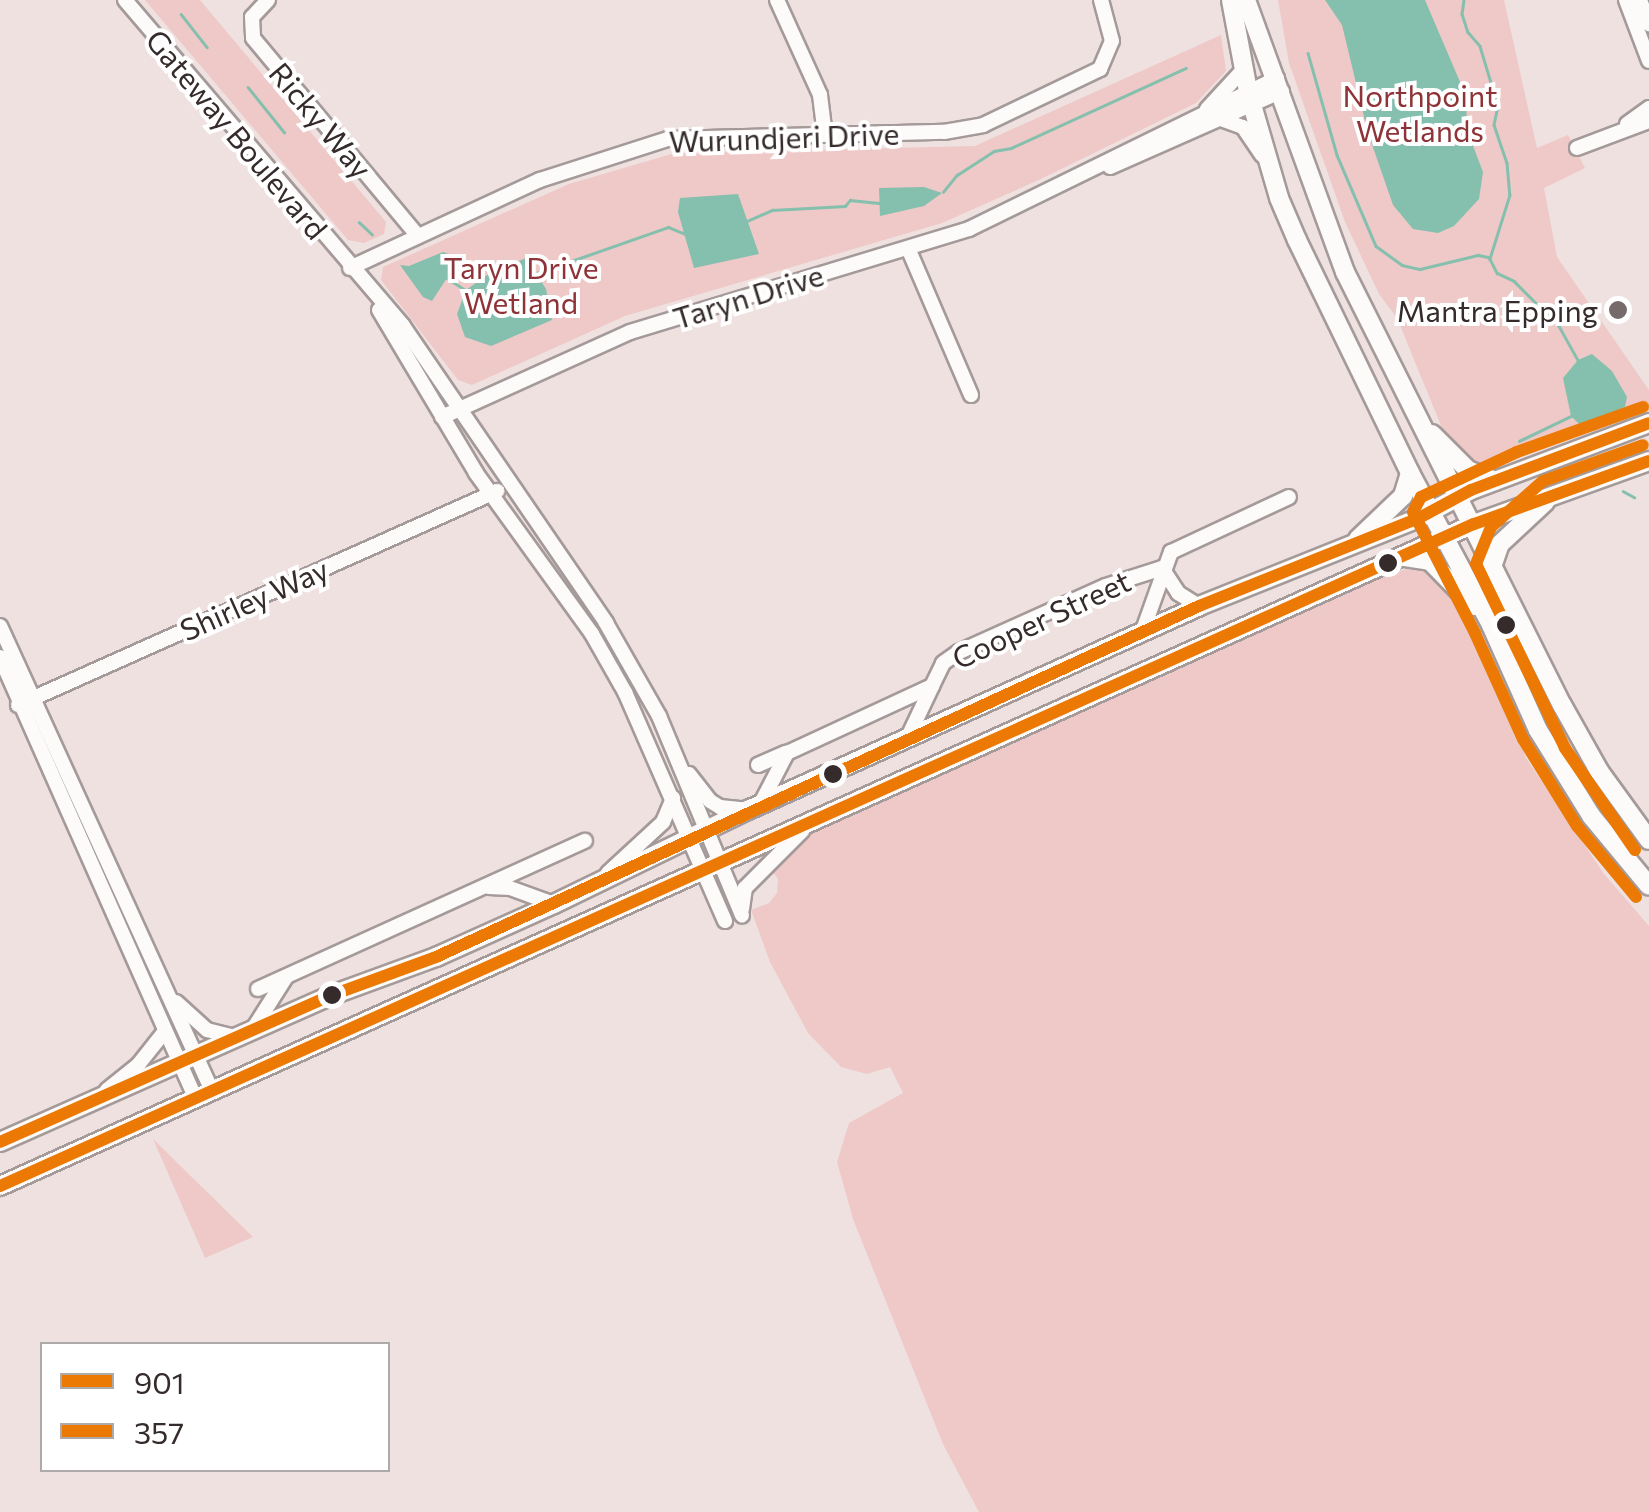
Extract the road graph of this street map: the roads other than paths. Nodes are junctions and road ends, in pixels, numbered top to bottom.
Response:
1 (125, 0) edge
2 (268, 0) edge
3 (777, 0) edge
4 (1101, 0) edge
5 (1231, 0) edge
6 (1246, 0) edge
7 (1626, 0) edge
8 (1640, 0) edge
9 (1649, 24) edge
10 (1649, 61) edge
11 (1242, 70) junction
12 (1280, 84) junction
13 (1250, 97) junction
14 (1649, 108) edge
15 (1212, 114) junction
16 (1649, 121) edge
17 (1623, 128) junction
18 (825, 133) junction
19 (1577, 148) dead end
20 (1269, 169) junction
21 (418, 236) junction
22 (908, 248) junction
23 (350, 268) junction
24 (971, 395) dead end
25 (460, 408) junction
26 (442, 416) junction
27 (1649, 423) edge
28 (1422, 425) junction
29 (1649, 461) edge
30 (1410, 473) junction
31 (1495, 481) junction
32 (510, 484) junction
33 (491, 494) junction
34 (1553, 495) junction
35 (1458, 496) junction
36 (1289, 497) dead end
37 (1430, 512) junction
38 (1474, 524) junction
39 (1446, 538) junction
40 (1350, 547) junction
41 (1404, 557) junction
42 (1493, 564) junction
43 (1162, 568) junction
44 (1199, 606) junction
45 (606, 623) junction
46 (1491, 625) junction
47 (0, 626) edge
48 (1142, 632) junction
49 (592, 634) junction
50 (0, 657) edge
51 (932, 686) junction
52 (35, 698) junction
53 (18, 705) junction
54 (906, 739) junction
55 (671, 744) junction
56 (787, 752) junction
57 (758, 765) dead end
58 (674, 798) junction
59 (754, 807) junction
60 (820, 817) junction
61 (699, 835) junction
62 (1649, 840) edge
63 (585, 841) dead end
64 (712, 865) junction
65 (592, 886) junction
66 (1649, 886) edge
67 (483, 888) junction
68 (554, 904) junction
69 (725, 921) dead end
70 (286, 977) junction
71 (258, 989) dead end
72 (168, 995) junction
73 (166, 1031) junction
74 (244, 1034) junction
75 (188, 1059) junction
76 (204, 1095) junction
77 (95, 1100) junction
78 (0, 1142) edge
79 (0, 1186) edge

1 - 23 street, Gateway Boulevard
2 - 21 street, Ricky Way
3 - 18 street
4 - 18 street, Wurundjeri Drive
5 - 11 main road
6 - 12 main road
7 - 10 street
8 - 9 street
11 - 13 main road
11 - 15 street
12 - 13 street, Taryn Drive
12 - 28 main road
13 - 15 street, Taryn Drive
13 - 20 main road
14 - 17 street
15 - 20 street
15 - 22 street, Taryn Drive
16 - 17 street
17 - 19 street
18 - 21 street, Wurundjeri Drive
20 - 30 main road
21 - 23 street, Wurundjeri Drive
22 - 24 street
22 - 25 street, Taryn Drive
23 - 25 street, Gateway Boulevard
23 - 26 street, Gateway Boulevard
25 - 26 street, Taryn Drive
25 - 32 street, Gateway Boulevard
26 - 33 street, Gateway Boulevard
27 - 31 main road, Cooper Street
28 - 31 main road
28 - 35 main road
29 - 34 main road
30 - 37 main road
30 - 40 main road
31 - 35 main road, Cooper Street
32 - 33 street, Shirley Way
32 - 45 street, Gateway Boulevard
33 - 49 street, Gateway Boulevard
33 - 52 street, Shirley Way
34 - 38 main road
34 - 42 main road
35 - 37 main road, Cooper Street
35 - 38 main road
36 - 43 street, Cooper Street
37 - 39 main road
37 - 40 main road, Cooper Street
38 - 39 main road
38 - 42 main road
39 - 41 main road
39 - 46 main road
40 - 44 main road, Cooper Street
41 - 46 main road
41 - 60 main road
42 - 62 main road
43 - 44 street, Cooper Street
43 - 48 street, Cooper Street
43 - 51 street, Cooper Street
44 - 48 main road, Cooper Street
45 - 49 street
45 - 55 street, Gateway Boulevard
46 - 66 main road
47 - 52 street
48 - 54 main road, Cooper Street
49 - 58 street, Gateway Boulevard
50 - 53 street
51 - 54 street, Cooper Street
51 - 56 street, Cooper Street
52 - 53 street, Shirley Way
52 - 72 street
53 - 73 street
54 - 59 main road, Cooper Street
55 - 59 street
55 - 61 street, Gateway Boulevard
56 - 57 street, Cooper Street
56 - 59 street
58 - 61 street, Gateway Boulevard
58 - 65 street
59 - 61 main road, Cooper Street
60 - 64 main road
60 - 64 street
61 - 64 street, Gateway Boulevard
61 - 65 main road, Cooper Street
63 - 67 street
64 - 69 street
64 - 76 main road
65 - 68 main road, Cooper Street
67 - 68 street
67 - 70 street
68 - 74 main road, Cooper Street
70 - 71 street
70 - 74 street
72 - 74 street
72 - 75 street
73 - 75 street
73 - 77 street
74 - 75 main road, Cooper Street
75 - 76 street
75 - 77 main road, Cooper Street
76 - 79 main road
77 - 78 main road, Cooper Street

